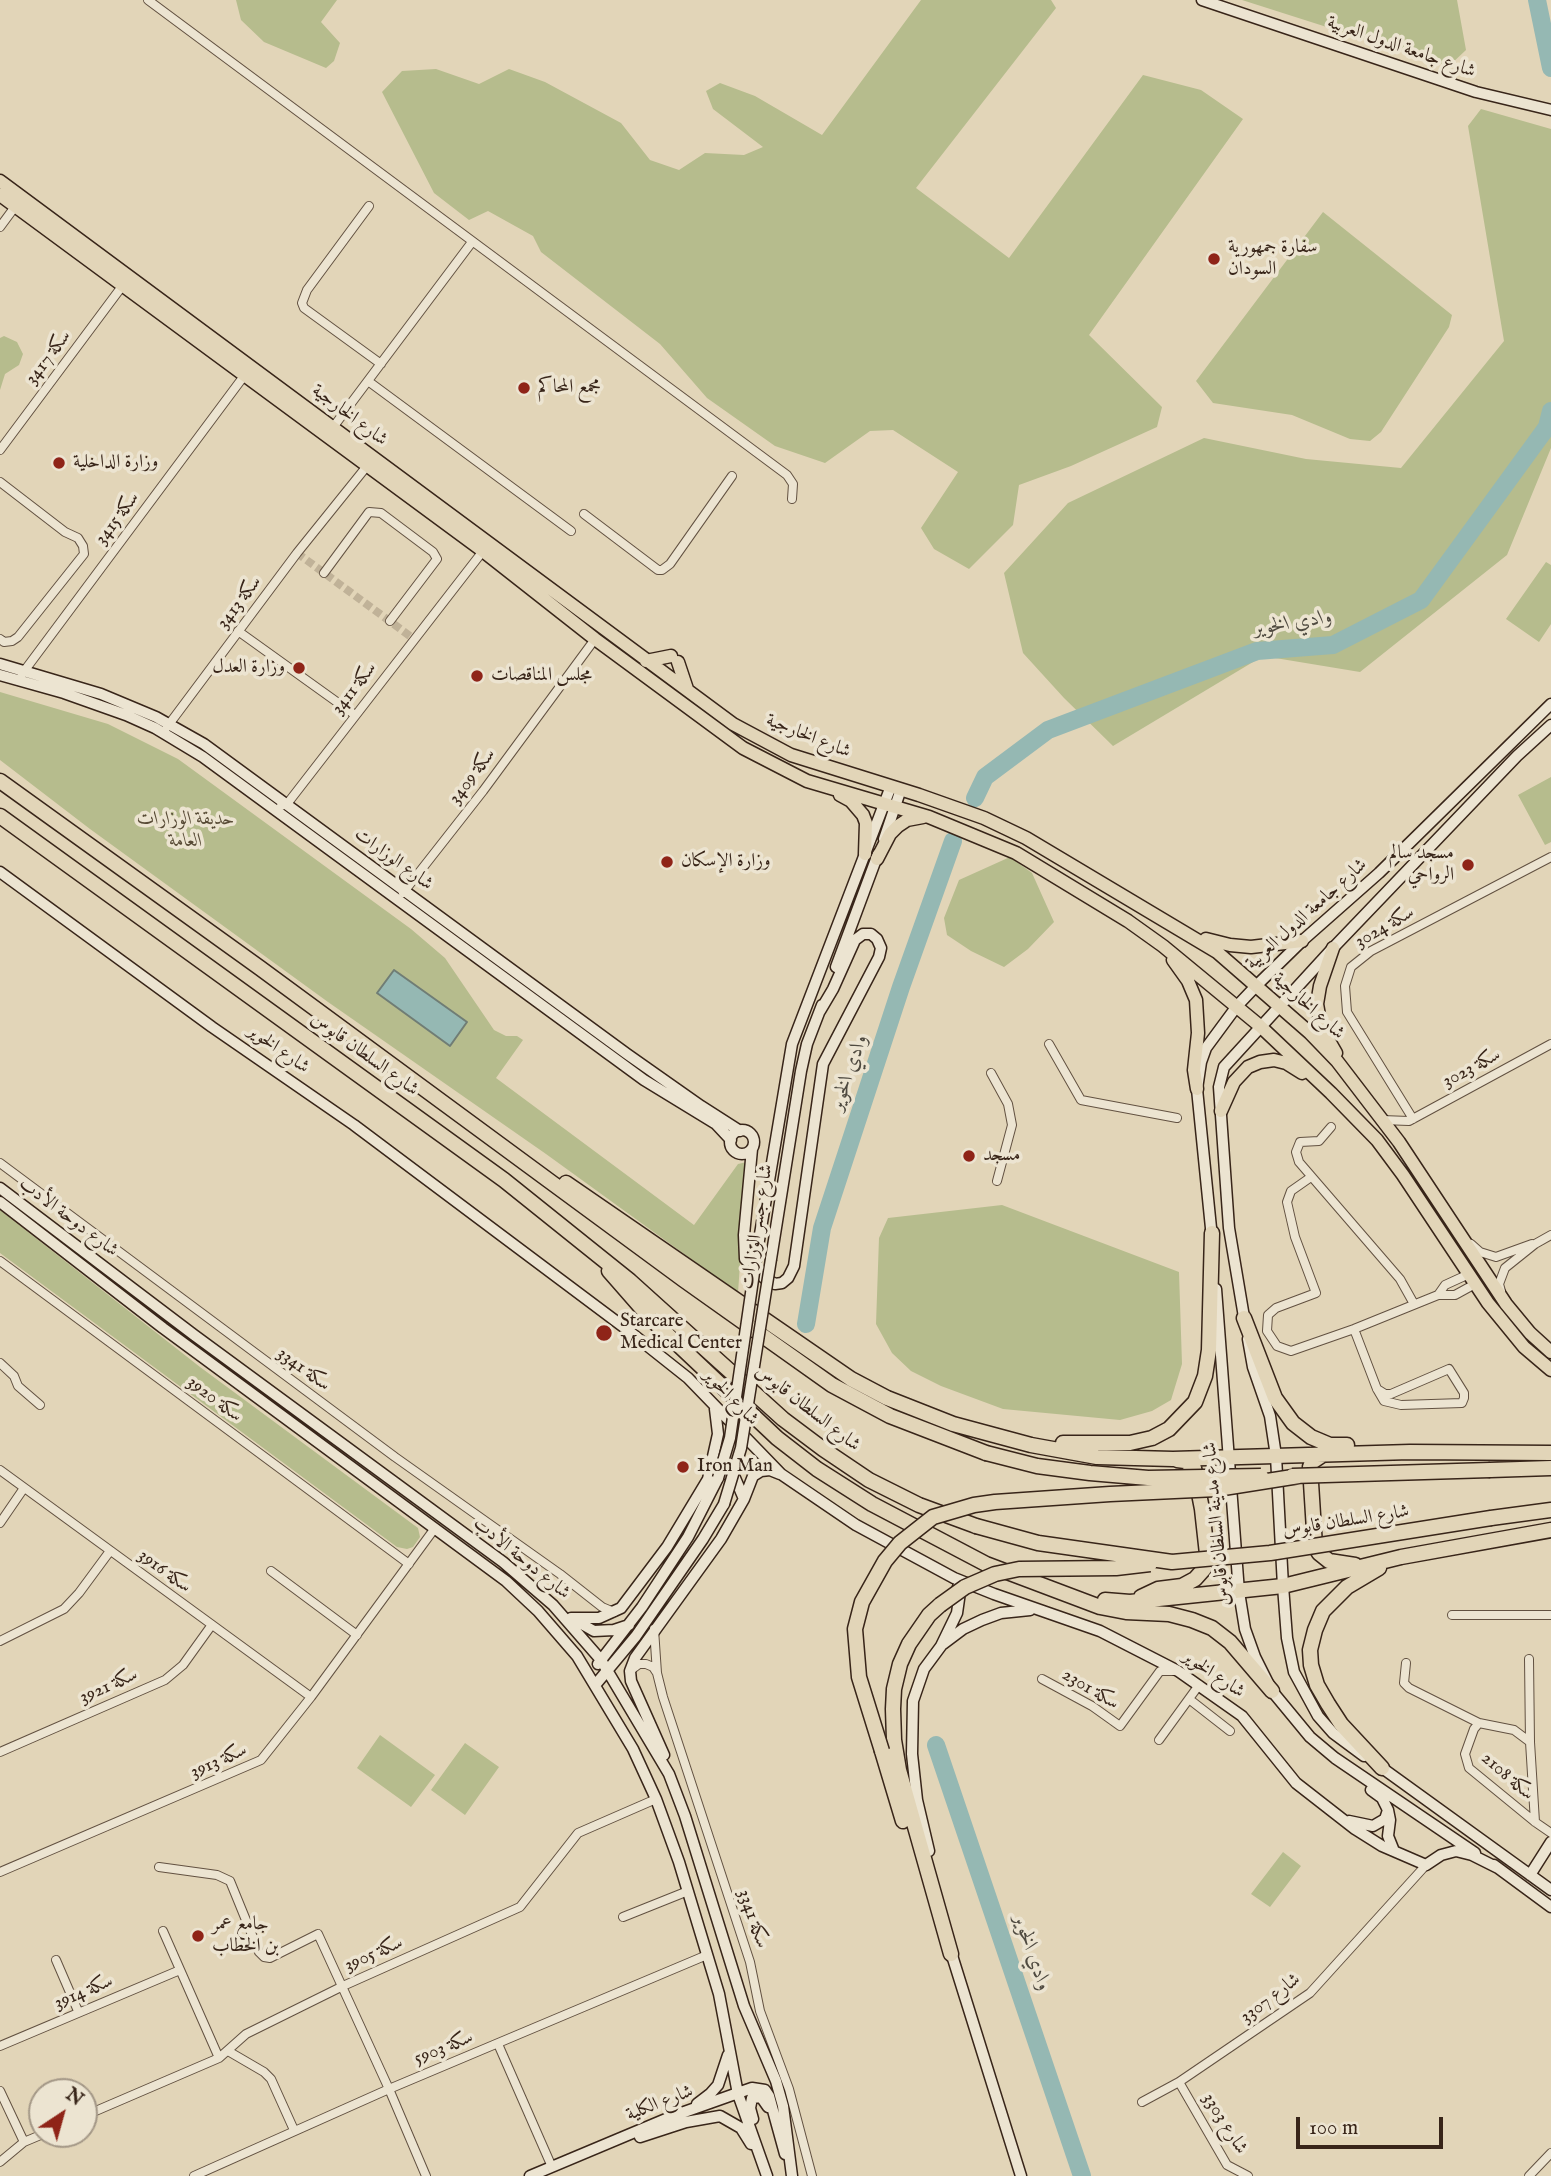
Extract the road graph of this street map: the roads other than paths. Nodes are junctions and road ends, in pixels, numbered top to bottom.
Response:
1 (148, 0) edge
2 (1202, 0) edge
3 (1551, 110) edge
4 (0, 181) edge
5 (0, 195) edge
6 (19, 202) junction
7 (369, 206) dead end
8 (0, 227) edge
9 (77, 237) junction
10 (472, 242) junction
11 (123, 285) junction
12 (200, 328) junction
13 (214, 339) junction
14 (381, 364) junction
15 (244, 376) junction
16 (368, 382) junction
17 (295, 399) junction
18 (330, 432) junction
19 (344, 436) junction
20 (0, 450) edge
21 (367, 466) junction
22 (732, 476) dead end
23 (406, 481) junction
24 (0, 482) edge
25 (792, 499) dead end
26 (584, 514) dead end
27 (456, 518) junction
28 (571, 531) dead end
29 (483, 551) junction
30 (521, 567) junction
31 (324, 573) dead end
32 (578, 610) junction
33 (390, 621) dead end
34 (238, 631) junction
35 (0, 639) edge
36 (595, 639) junction
37 (627, 647) junction
38 (646, 661) junction
39 (0, 664) edge
40 (24, 671) junction
41 (0, 676) edge
42 (660, 679) junction
43 (17, 680) junction
44 (688, 693) junction
45 (1551, 704) edge
46 (126, 715) junction
47 (355, 715) junction
48 (170, 724) junction
49 (1551, 725) edge
50 (0, 781) edge
51 (807, 781) junction
52 (240, 783) junction
53 (896, 788) junction
54 (287, 804) junction
55 (890, 806) junction
56 (0, 816) edge
57 (929, 817) junction
58 (871, 856) junction
59 (1551, 857) edge
60 (0, 872) edge
61 (361, 872) junction
62 (406, 891) junction
63 (1119, 892) junction
64 (1108, 909) junction
65 (1192, 935) junction
66 (1302, 941) junction
67 (1163, 946) junction
68 (1333, 948) junction
69 (1255, 986) junction
70 (1237, 1006) junction
71 (1278, 1006) junction
72 (820, 1011) junction
73 (1259, 1026) junction
74 (1049, 1044) dead end
75 (1551, 1044) edge
76 (1337, 1060) junction
77 (991, 1073) dead end
78 (1197, 1089) junction
79 (1331, 1093) junction
80 (1222, 1111) junction
81 (1177, 1118) dead end
82 (1382, 1120) junction
83 (1411, 1120) junction
84 (1331, 1127) dead end
85 (740, 1131) junction
86 (731, 1140) junction
87 (1399, 1142) junction
88 (752, 1149) junction
89 (0, 1163) edge
90 (526, 1164) junction
91 (1311, 1177) junction
92 (997, 1181) dead end
93 (0, 1188) edge
94 (0, 1202) edge
95 (1212, 1233) junction
96 (1459, 1235) junction
97 (1551, 1235) edge
98 (1535, 1244) junction
99 (595, 1253) junction
100 (0, 1261) edge
101 (1472, 1279) junction
102 (1502, 1298) junction
103 (1414, 1304) junction
104 (1244, 1318) junction
105 (1354, 1329) junction
106 (1551, 1352) edge
107 (0, 1363) edge
108 (1551, 1370) edge
109 (1377, 1389) junction
110 (40, 1405) dead end
111 (715, 1409) junction
112 (1013, 1440) junction
113 (757, 1451) junction
114 (1410, 1452) junction
115 (1551, 1453) edge
116 (1324, 1454) junction
117 (1229, 1456) junction
118 (1276, 1456) junction
119 (1173, 1459) junction
120 (1551, 1468) edge
121 (0, 1470) edge
122 (781, 1474) junction
123 (753, 1476) junction
124 (1299, 1476) junction
125 (713, 1478) junction
126 (24, 1488) junction
127 (744, 1499) junction
128 (1551, 1510) edge
129 (0, 1523) edge
130 (435, 1528) junction
131 (1551, 1530) edge
132 (110, 1551) junction
133 (1401, 1557) junction
134 (1172, 1562) junction
135 (409, 1563) junction
136 (1378, 1563) junction
137 (271, 1571) dead end
138 (954, 1578) junction
139 (1283, 1586) junction
140 (1239, 1592) junction
141 (589, 1597) junction
142 (1076, 1598) junction
143 (1130, 1602) junction
144 (553, 1605) junction
145 (1041, 1611) junction
146 (614, 1612) junction
147 (1452, 1615) dead end
148 (1551, 1615) edge
149 (571, 1618) junction
150 (586, 1619) junction
151 (629, 1625) junction
152 (212, 1626) junction
153 (654, 1629) junction
154 (357, 1635) junction
155 (0, 1642) edge
156 (941, 1646) junction
157 (1529, 1659) dead end
158 (1406, 1664) dead end
159 (605, 1665) junction
160 (631, 1671) junction
161 (1178, 1671) junction
162 (589, 1673) junction
163 (657, 1673) junction
164 (1042, 1679) dead end
165 (596, 1684) junction
166 (1199, 1685) junction
167 (1272, 1691) junction
168 (311, 1697) junction
169 (1189, 1699) junction
170 (1479, 1723) junction
171 (1230, 1731) dead end
172 (1159, 1740) dead end
173 (1530, 1742) junction
174 (0, 1752) edge
175 (1335, 1758) junction
176 (1382, 1768) junction
177 (669, 1774) junction
178 (656, 1799) junction
179 (1388, 1810) junction
180 (1341, 1818) junction
181 (1535, 1822) junction
182 (1551, 1833) edge
183 (1551, 1842) edge
184 (1394, 1851) junction
185 (1426, 1865) junction
186 (159, 1867) dead end
187 (1498, 1868) junction
188 (0, 1872) edge
189 (1530, 1875) junction
190 (1551, 1890) edge
191 (688, 1891) junction
192 (1551, 1907) edge
193 (623, 1917) dead end
194 (163, 1931) dead end
195 (951, 1954) junction
196 (707, 1955) junction
197 (56, 1960) dead end
198 (750, 1962) junction
199 (731, 1966) junction
200 (180, 1970) junction
201 (343, 1986) junction
202 (78, 2011) junction
203 (498, 2044) junction
204 (729, 2045) junction
205 (0, 2046) edge
206 (228, 2051) junction
207 (219, 2058) junction
208 (1179, 2082) junction
209 (389, 2088) junction
210 (0, 2091) edge
211 (738, 2094) junction
212 (1142, 2102) dead end
213 (2, 2103) edge
214 (98, 2110) edge
215 (673, 2116) junction
216 (775, 2120) junction
217 (294, 2130) junction
218 (28, 2140) edge
219 (24, 2142) junction
220 (596, 2149) junction
221 (1551, 2153) edge
222 (0, 2162) edge
223 (552, 2167) junction
224 (766, 2171) edge
225 (791, 2172) edge
226 (535, 2175) edge
227 (194, 2176) edge
228 (426, 2176) edge
229 (812, 2176) edge
230 (1021, 2176) edge
231 (1248, 2176) edge
232 (1529, 2176) edge

1 - 10 street
2 - 3 main road, شارع جامعة الدول العربية
4 - 6 main road, شارع الخارجية
5 - 6 main road, شارع الخارجية
6 - 8 street
6 - 9 main road, شارع الخارجية
6 - 11 main road, شارع الخارجية
7 - 14 street
9 - 11 main road
9 - 12 main road, شارع الخارجية
10 - 14 street
10 - 25 street
11 - 12 main road
11 - 15 main road, شارع الخارجية
11 - 20 street, سكة 3417
12 - 13 main road, شارع الخارجية
13 - 15 main road
13 - 17 main road, شارع الخارجية
14 - 16 street
15 - 17 main road
15 - 18 main road, شارع الخارجية
15 - 40 street, سكة 3415
16 - 18 street
16 - 28 street
17 - 18 main road, شارع الخارجية
18 - 19 main road, شارع الخارجية
18 - 21 main road, شارع الخارجية
19 - 21 main road
19 - 23 main road, شارع الخارجية
21 - 23 main road
21 - 29 main road, شارع الخارجية
21 - 34 street, سكة 3413
22 - 26 street
23 - 27 main road, شارع الخارجية
24 - 35 street
27 - 29 main road
27 - 30 main road, شارع الخارجية
29 - 30 main road
29 - 36 main road, شارع الخارجية
29 - 47 street, سكة 3411
30 - 32 main road, شارع الخارجية
31 - 33 street
32 - 36 main road
32 - 37 main road, شارع الخارجية
34 - 47 street
34 - 48 street, سكة 3413
36 - 37 main road
36 - 42 main road, شارع الخارجية
36 - 62 street, سكة 3409
37 - 38 main road, شارع الخارجية
38 - 42 main road, شارع الخارجية
38 - 44 main road
39 - 40 main road, شارع الوزارات
40 - 43 street, سكة 3415
40 - 48 main road, شارع الوزارات
41 - 43 main road, شارع الوزارات
42 - 44 main road, شارع الخارجية
42 - 51 main road, شارع الخارجية
43 - 46 main road, شارع الوزارات
44 - 53 main road, شارع الخارجية
45 - 66 main road, شارع جامعة الدول العربية
46 - 48 street
46 - 52 main road, شارع الوزارات
47 - 54 street, سكة 3411
48 - 54 main road, شارع الوزارات
49 - 68 main road, شارع جامعة الدول العربية
50 - 90 highway, شارع السلطان قابوس
51 - 55 main road, شارع الخارجية
51 - 58 main road
52 - 54 street
52 - 61 main road, شارع الوزارات
53 - 55 main road, شارع جسر الوزارات
53 - 63 main road, شارع الخارجية
54 - 62 main road, شارع الوزارات
55 - 57 main road, شارع الخارجية
55 - 58 main road, شارع جسر الوزارات
56 - 99 highway, شارع السلطان قابوس
57 - 58 main road
57 - 64 main road, شارع الخارجية
58 - 72 main road, شارع جسر الوزارات
58 - 125 main road, شارع جسر الوزارات, bridge
59 - 83 street, سكة 3024
60 - 111 main road, شارع الخوير
61 - 62 street
61 - 86 main road, شارع الوزارات
62 - 85 main road, شارع الوزارات
63 - 64 main road
63 - 65 main road, شارع الخارجية
64 - 67 main road, شارع الخارجية
65 - 66 main road
65 - 69 main road, شارع الخارجية
66 - 69 main road, شارع جامعة الدول العربية
67 - 70 main road, شارع الخارجية
67 - 78 main road
68 - 71 main road, شارع جامعة الدول العربية
68 - 76 main road
69 - 70 main road, شارع جامعة الدول العربية
69 - 71 main road, شارع الخارجية
70 - 73 main road, شارع الخارجية
70 - 78 main road, شارع مدينة السلطان قابوس
71 - 73 main road, شارع جامعة الدول العربية
71 - 76 main road, شارع الخارجية
72 - 88 main road
72 - 159 main road, شارع جسر الوزارات, bridge
73 - 79 main road, شارع الخارجية
73 - 80 main road
74 - 81 street
75 - 83 street, سكة 3023
76 - 82 main road, شارع الخارجية
77 - 92 street
78 - 95 main road, شارع مدينة السلطان قابوس
79 - 80 main road
79 - 101 main road, شارع الخارجية
80 - 104 main road
82 - 83 street
82 - 87 main road, شارع الخارجية
83 - 87 street
84 - 91 street
85 - 86 main road
85 - 88 main road
86 - 88 main road
87 - 96 main road, شارع الخارجية
89 - 141 street, سكة 3341
90 - 112 highway
90 - 124 highway, شارع السلطان قابوس, bridge
91 - 103 street
91 - 105 street
93 - 144 main road, شارع دوحة الأدب
94 - 130 main road, شارع دوحة الأدب
95 - 112 highway
95 - 117 main road, شارع مدينة السلطان قابوس
96 - 98 street
96 - 102 main road, شارع الخارجية
97 - 98 street
98 - 102 street
99 - 134 highway, شارع السلطان قابوس, bridge
99 - 142 highway
100 - 135 street, سكة 3920
101 - 103 street
101 - 108 main road, شارع الخارجية
102 - 106 main road, شارع الخارجية
103 - 105 street
104 - 114 highway
104 - 118 main road
105 - 109 street
107 - 110 street
109 - 109 street
111 - 113 main road, شارع الخوير
111 - 125 main road
112 - 119 highway
113 - 122 main road, شارع الخوير
113 - 123 main road
114 - 115 highway
114 - 116 highway
116 - 118 highway
116 - 136 highway
117 - 118 highway
117 - 119 highway
117 - 140 main road, شارع مدينة السلطان قابوس
118 - 139 main road
119 - 143 highway
120 - 124 highway, شارع السلطان قابوس, bridge
121 - 126 street, سكة 3916
122 - 123 main road
122 - 138 main road, شارع الخوير
123 - 127 main road
124 - 195 highway, bridge
125 - 127 main road
125 - 146 main road
125 - 151 main road, شارع جسر الوزارات
126 - 129 street
126 - 132 street, سكة 3916
127 - 153 main road
128 - 134 highway, شارع السلطان قابوس, bridge
130 - 135 street, سكة 3913
130 - 162 main road, شارع دوحة الأدب
131 - 133 highway
132 - 152 street, سكة 3916
132 - 155 street
133 - 136 highway
133 - 176 highway
134 - 195 highway, bridge
135 - 154 street, سكة 3913
136 - 139 highway
137 - 154 street
138 - 145 main road, شارع الخوير
138 - 156 main road
139 - 140 highway
139 - 176 main road
140 - 143 highway
140 - 167 main road, شارع مدينة السلطان قابوس
141 - 146 street, سكة 3341
141 - 150 street
142 - 143 highway
142 - 167 highway
144 - 149 main road
144 - 159 main road, شارع دوحة الأدب
145 - 156 main road
145 - 161 main road, شارع الخوير
146 - 150 main road
147 - 148 street
149 - 150 main road
149 - 151 main road
151 - 159 main road, شارع جسر الوزارات
152 - 168 street, سكة 3916
152 - 174 street, سكة 3921
153 - 160 main road
153 - 163 street, سكة 3341
154 - 168 street, سكة 3913
156 - 195 main road
157 - 173 street
158 - 170 street
159 - 162 main road, شارع جسر الوزارات
159 - 165 main road, شارع جسر الوزارات
159 - 177 main road, شارع دوحة الأدب
160 - 163 street
160 - 177 main road
161 - 164 street, سكة 2301
161 - 166 main road, شارع الخوير
162 - 165 main road, شارع دوحة الأدب
163 - 198 street, سكة 3341
165 - 178 main road, شارع دوحة الأدب
166 - 169 street
166 - 180 main road, شارع الخوير
167 - 175 main road, شارع مدينة السلطان قابوس
168 - 188 street, سكة 3913
169 - 171 street
169 - 172 street
170 - 173 street, سكة 2108
170 - 181 street, سكة 2108
173 - 181 street, سكة 2108
175 - 179 main road
175 - 187 main road, شارع مدينة السلطان قابوس
176 - 189 main road
177 - 199 main road, شارع دوحة الأدب
178 - 191 main road, شارع دوحة الأدب
178 - 201 street, سكة 3905
179 - 180 main road
179 - 184 main road
180 - 184 main road, شارع الخوير
181 - 182 street, سكة 2108
183 - 189 main road
184 - 185 main road, شارع الخوير
185 - 187 main road
185 - 208 street, 3307 شارع
186 - 201 street
187 - 192 main road, شارع مدينة السلطان قابوس
189 - 190 main road
191 - 193 street
191 - 196 main road, شارع دوحة الأدب
194 - 200 street
195 - 230 main road
196 - 203 street, سكة 5903
196 - 204 main road, شارع دوحة الأدب
197 - 202 street
198 - 199 street
198 - 229 street, سكة 3341
199 - 225 main road, شارع دوحة الأدب
200 - 202 street, سكة 3914
200 - 207 street
201 - 206 street, سكة 3905
201 - 209 street
202 - 205 street, سكة 3914
203 - 209 street, سكة 5903
203 - 223 street
204 - 211 main road, شارع دوحة الأدب
204 - 215 main road
206 - 207 street, سكة 3905
206 - 217 street
207 - 214 street, سكة 3905
208 - 212 street, 3307 شارع
208 - 231 street, 3303 شارع
209 - 217 street, سكة 5903
209 - 228 street
210 - 213 street
211 - 215 main road, شارع الكلية
211 - 216 main road
211 - 224 main road, شارع دوحة الأدب
213 - 219 street
215 - 220 main road, شارع الكلية
216 - 224 main road
216 - 225 main road
217 - 227 street, سكة 5903
218 - 219 street
219 - 222 street
220 - 223 main road
220 - 224 main road
221 - 232 street
223 - 226 main road

